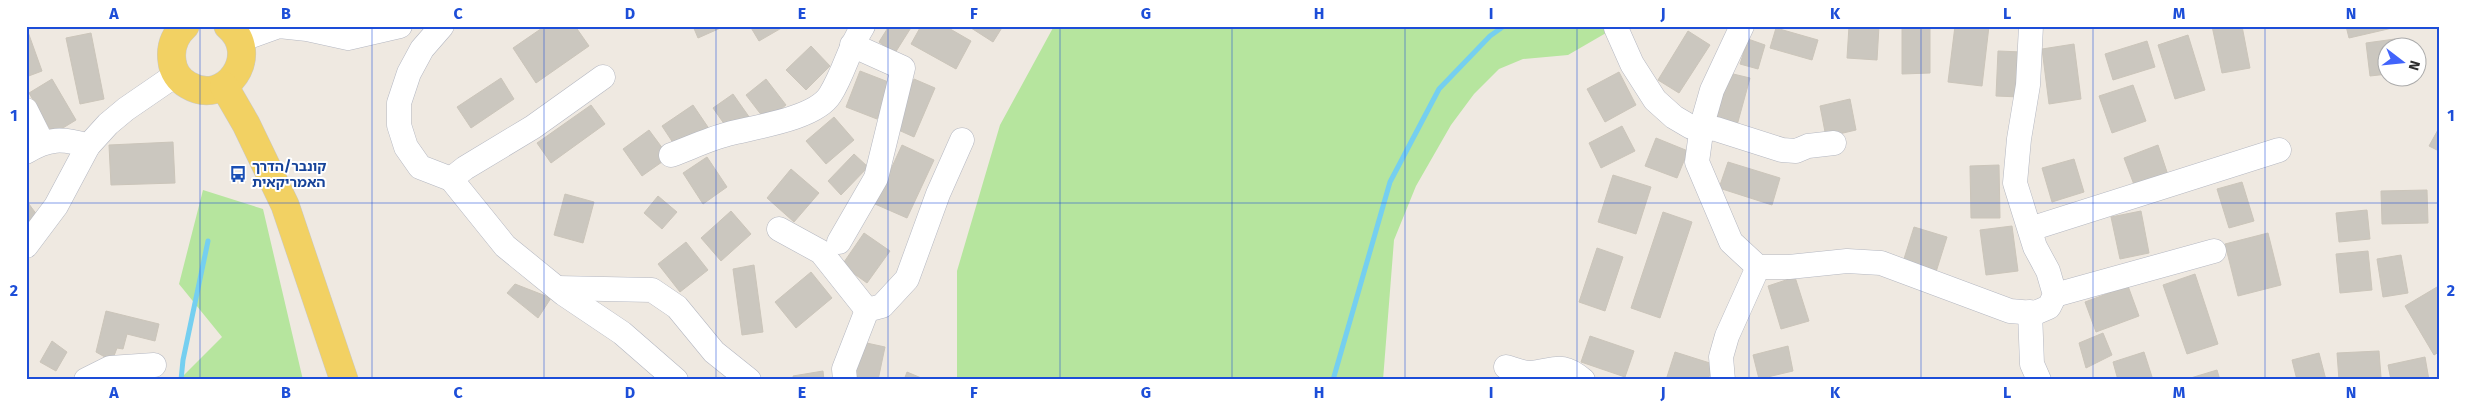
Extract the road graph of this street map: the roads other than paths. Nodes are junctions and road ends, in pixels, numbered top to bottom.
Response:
1 (400, 26) edge
2 (442, 26) edge
3 (1742, 26) edge
4 (2031, 26) edge
5 (184, 27) edge
6 (1616, 28) dead end
7 (234, 33) edge
8 (858, 35) edge
9 (177, 74) junction
10 (603, 77) dead end
11 (224, 86) junction
12 (26, 110) edge
13 (1702, 128) junction
14 (962, 140) dead end
15 (1834, 143) dead end
16 (88, 146) junction
17 (34, 147) edge
18 (2279, 150) dead end
19 (671, 155) dead end
20 (451, 179) junction
21 (779, 229) dead end
22 (2030, 229) junction
23 (839, 242) dead end
24 (26, 246) edge
25 (2214, 251) dead end
26 (1758, 267) junction
27 (557, 288) junction
28 (2055, 295) junction
29 (867, 310) junction
30 (2030, 312) junction
31 (154, 365) dead end
32 (1506, 367) dead end
33 (86, 380) edge
34 (344, 380) edge
35 (676, 380) edge
36 (748, 380) edge
37 (845, 380) edge
38 (1583, 380) edge
39 (1723, 380) edge
40 (2039, 380) edge

1 - 7 street
2 - 20 street
3 - 13 street
4 - 22 street
5 - 9 main road
6 - 13 street
7 - 11 main road
8 - 19 street
8 - 23 street
9 - 11 main road
9 - 16 street
10 - 20 street
11 - 34 main road
12 - 17 street
13 - 15 street
13 - 26 street
14 - 29 street
16 - 17 street
16 - 24 street
18 - 22 street
20 - 27 street
21 - 29 street
22 - 28 street
25 - 28 street
26 - 30 street
26 - 39 street
27 - 35 street
27 - 36 street
28 - 30 street
29 - 37 street
30 - 40 street
31 - 33 street
32 - 38 street

